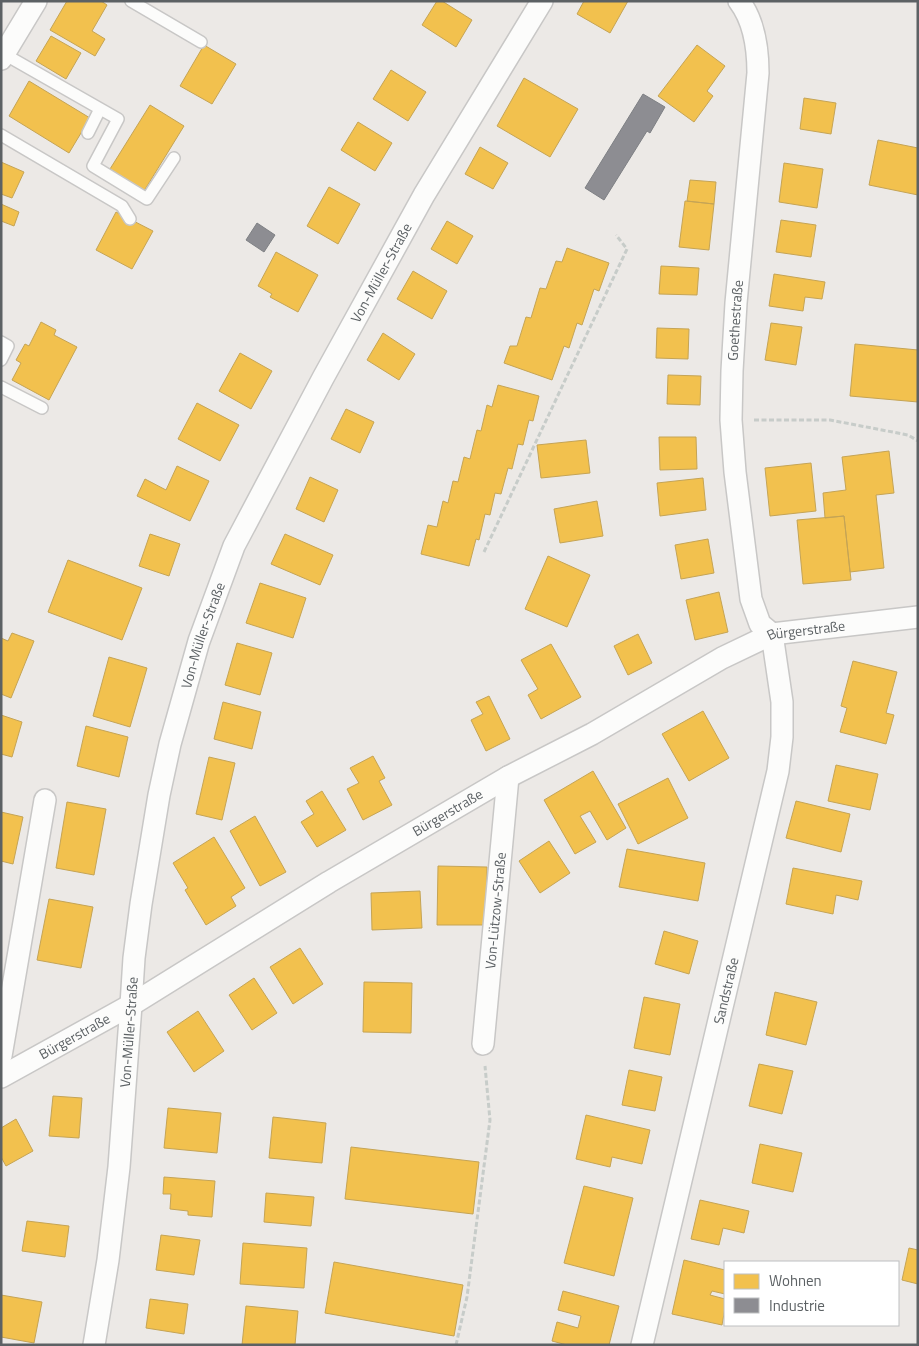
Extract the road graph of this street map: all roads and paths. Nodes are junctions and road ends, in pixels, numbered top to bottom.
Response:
1 (36, 1) edge
2 (131, 1) edge
3 (542, 1) edge
4 (739, 1) edge
5 (201, 42) dead end
6 (3, 57) edge
7 (100, 109) junction
8 (88, 133) dead end
9 (1, 135) edge
10 (174, 158) dead end
11 (130, 219) dead end
12 (616, 235) dead end
13 (1, 342) edge
14 (1, 360) edge
15 (1, 387) edge
16 (42, 408) dead end
17 (731, 420) junction
18 (918, 441) edge
19 (484, 552) dead end
20 (918, 617) edge
21 (772, 634) junction
22 (508, 777) junction
23 (44, 800) dead end
24 (131, 1005) junction
25 (483, 1044) joint
26 (1, 1056) edge
27 (1, 1077) edge
28 (94, 1345) edge
29 (456, 1345) edge
30 (642, 1345) edge

1 - 6 street
2 - 5 lane
3 - 24 street, Von-Müller-Straße
4 - 17 street, Goethestraße
6 - 7 lane
7 - 8 lane
7 - 10 lane
9 - 11 lane
12 - 19 path
13 - 14 lane
15 - 16 lane
17 - 18 path
17 - 21 street, Goethestraße
20 - 21 street, Bürgerstraße
21 - 22 street, Bürgerstraße
21 - 30 street, Sandstraße
22 - 24 street, Bürgerstraße
22 - 25 street, Von-Lützow-Straße
23 - 26 street
24 - 27 street, Bürgerstraße
24 - 28 street, Von-Müller-Straße
25 - 29 path

